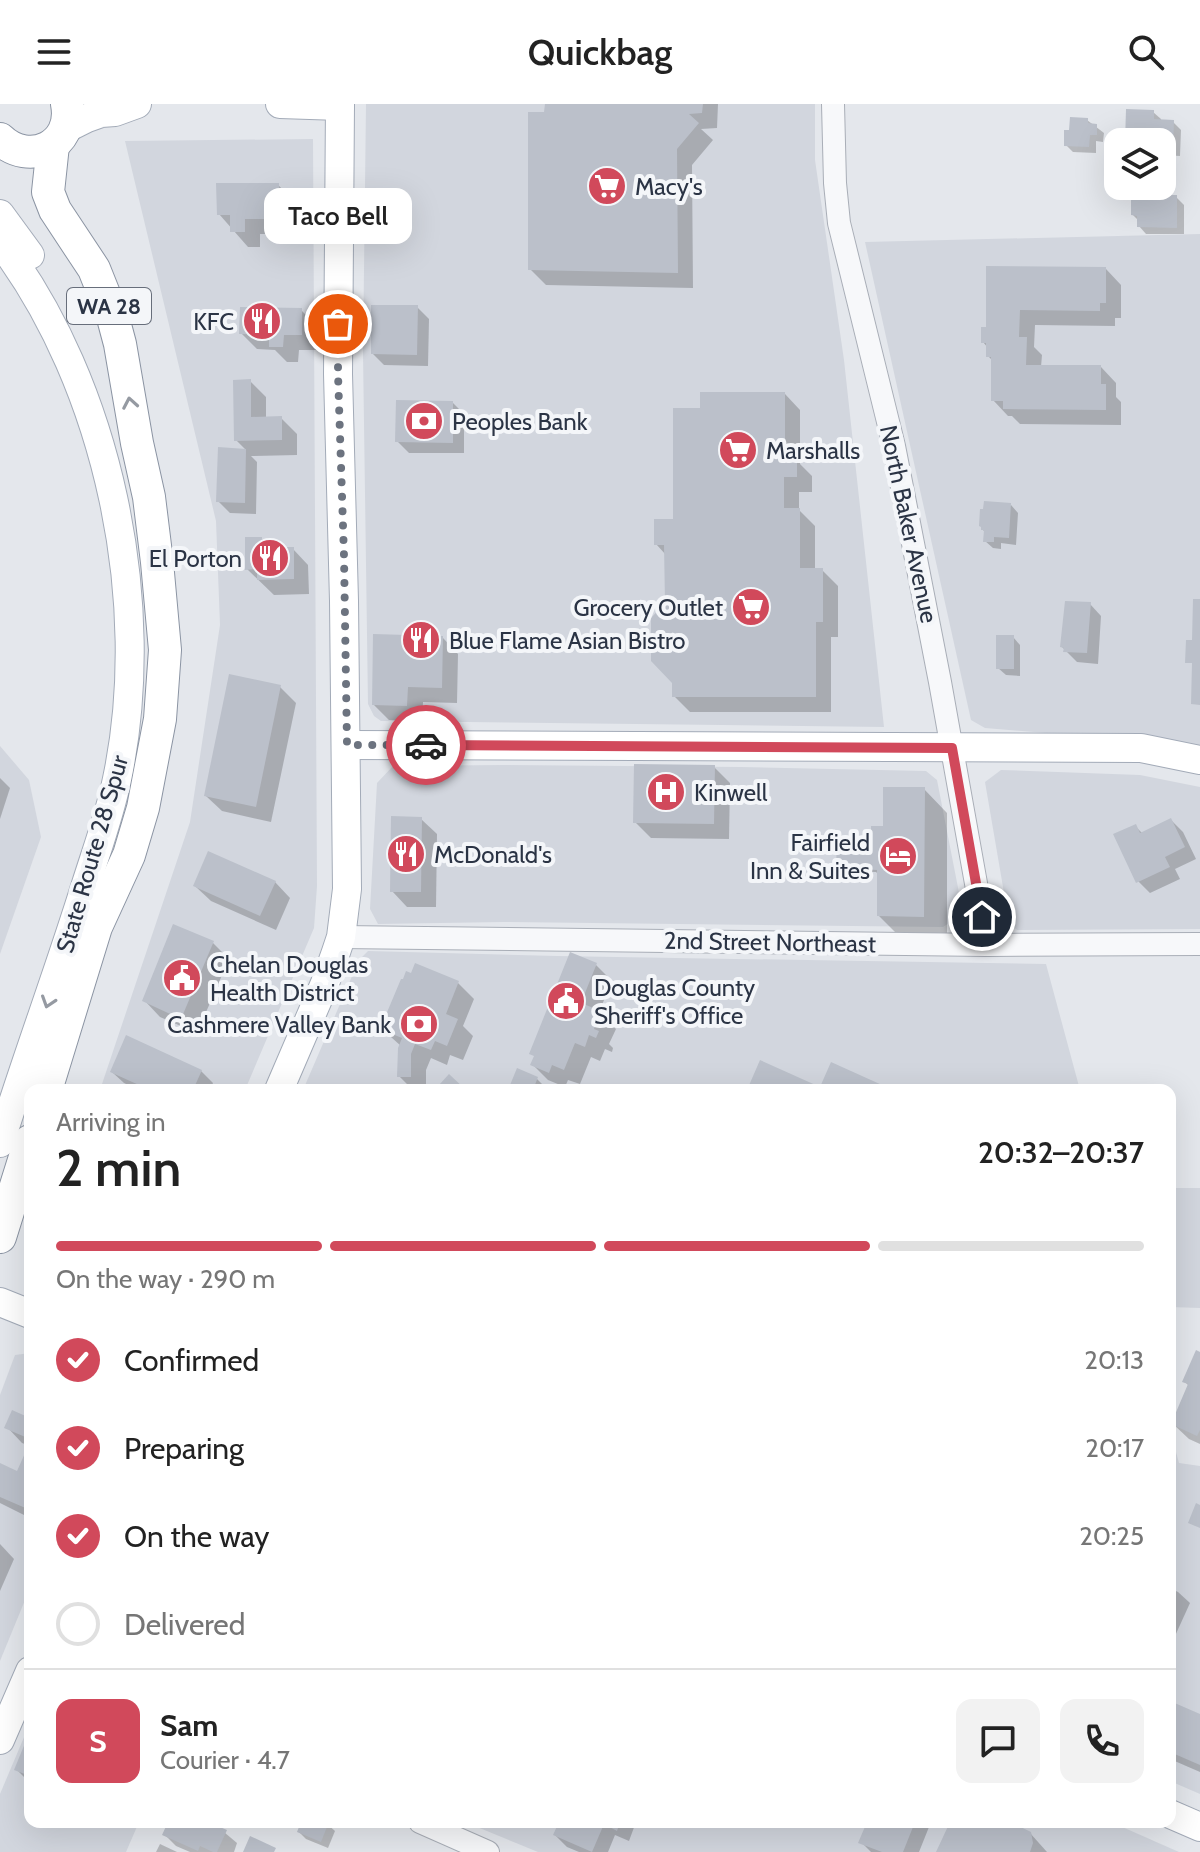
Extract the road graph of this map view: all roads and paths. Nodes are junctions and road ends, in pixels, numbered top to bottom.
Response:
1 (137, 104) edge
2 (280, 104) edge
3 (833, 104) edge
4 (340, 105) edge
5 (62, 126) edge
6 (0, 139) edge
7 (0, 214) edge
8 (0, 242) edge
9 (124, 471) junction
10 (347, 745) junction
11 (952, 748) junction
12 (1200, 760) edge
13 (341, 937) junction
14 (1200, 944) edge
15 (987, 945) junction
16 (48, 1084) edge
17 (282, 1084) edge
18 (0, 1143) edge
19 (24, 1160) edge
20 (0, 1237) edge
21 (0, 1302) edge
22 (24, 1312) edge
23 (24, 1685) edge
24 (0, 1740) edge
25 (1176, 1817) edge
26 (1200, 1827) edge
27 (434, 1828) edge
28 (488, 1852) edge

1 - 5 main road
2 - 4 main road
3 - 11 street, North Baker Avenue
4 - 10 main road
5 - 6 highway
9 -> 5 highway, WA 28
7 - 9 main road
8 - 9 main road
9 - 16 highway
9 -> 18 main road, State Route 28 Spur
10 - 11 main road
10 - 13 main road
11 - 12 main road
11 - 15 street, North Baker Avenue
13 - 15 street, 2nd Street Northeast
13 - 17 main road
14 - 15 street, 2nd Street Northeast
19 - 20 highway
21 - 22 main road
23 - 24 main road
25 - 26 main road
27 - 28 street

